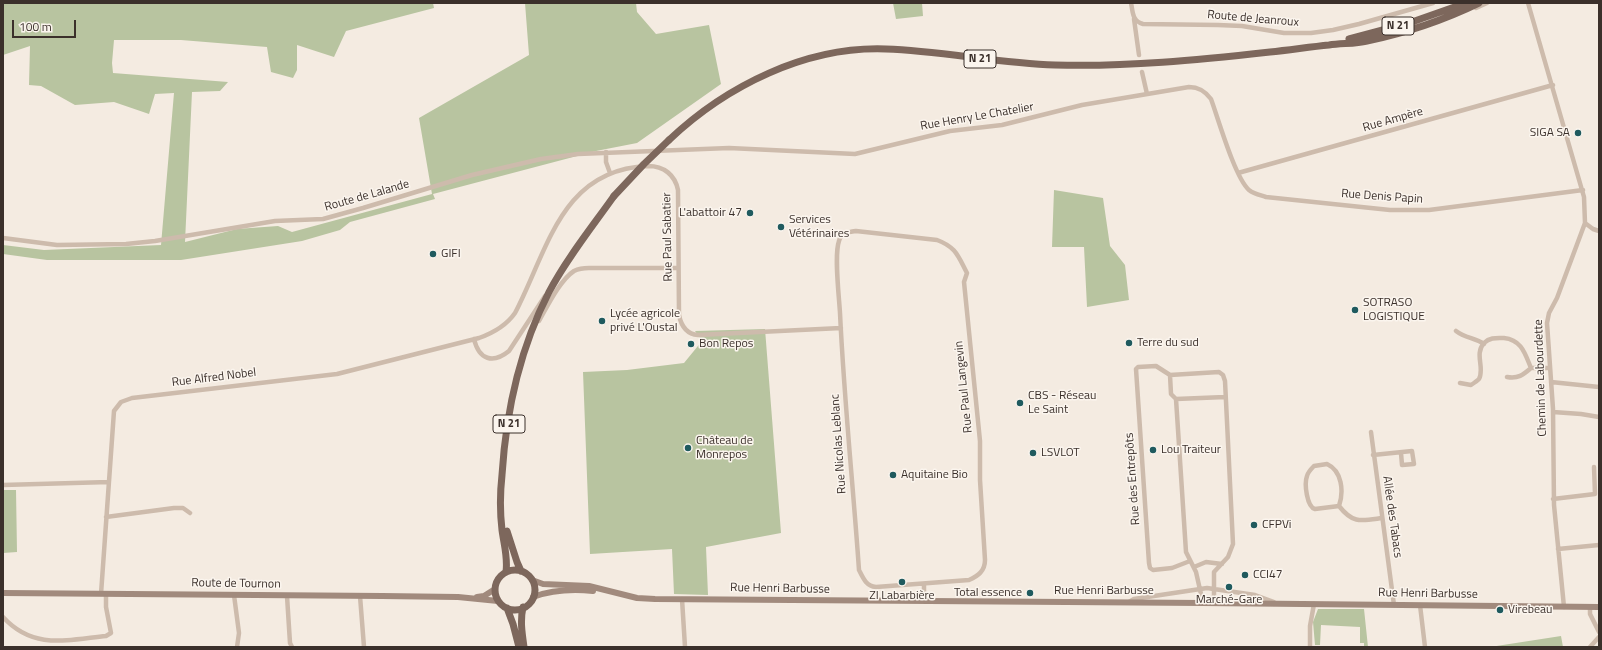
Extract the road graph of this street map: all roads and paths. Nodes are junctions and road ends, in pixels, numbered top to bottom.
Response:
1 (1131, 3) edge
2 (1433, 3) edge
3 (1466, 3) edge
4 (1479, 3) edge
5 (1487, 3) edge
6 (1526, 3) edge
7 (1134, 19) junction
8 (1439, 20) junction
9 (1328, 45) junction
10 (1139, 55) dead end
11 (1142, 72) dead end
12 (1553, 85) junction
13 (1147, 94) junction
14 (662, 150) joint
15 (606, 152) junction
16 (610, 173) junction
17 (1238, 173) junction
18 (1583, 190) junction
19 (1585, 223) junction
20 (1599, 231) edge
21 (3, 238) edge
22 (838, 242) joint
23 (678, 268) junction
24 (550, 290) junction
25 (841, 328) junction
26 (498, 329) joint
27 (1456, 331) dead end
28 (474, 339) junction
29 (526, 344) junction
30 (1484, 344) junction
31 (1531, 368) junction
32 (1550, 368) junction
33 (1170, 376) junction
34 (1507, 377) dead end
35 (1551, 382) junction
36 (1460, 383) dead end
37 (1599, 387) edge
38 (1225, 397) junction
39 (1176, 399) junction
40 (1553, 412) junction
41 (1599, 418) edge
42 (1371, 432) dead end
43 (1400, 452) dead end
44 (1373, 455) junction
45 (1594, 467) dead end
46 (109, 482) junction
47 (3, 485) edge
48 (1554, 499) junction
49 (501, 505) junction
50 (1339, 506) junction
51 (190, 513) dead end
52 (106, 517) junction
53 (1382, 518) junction
54 (1599, 545) edge
55 (1558, 549) junction
56 (1190, 561) junction
57 (1222, 564) junction
58 (1194, 567) junction
59 (521, 571) junction
60 (506, 572) junction
61 (532, 580) junction
62 (924, 584) junction
63 (1214, 588) junction
64 (495, 589) junction
65 (1200, 589) junction
66 (610, 592) junction
67 (3, 593) edge
68 (104, 594) junction
69 (234, 595) junction
70 (287, 596) junction
71 (360, 596) junction
72 (533, 597) junction
73 (469, 598) junction
74 (682, 599) junction
75 (498, 601) junction
76 (924, 601) junction
77 (1128, 602) junction
78 (1203, 603) junction
79 (1214, 603) junction
80 (1274, 604) junction
81 (1314, 604) junction
82 (1394, 605) junction
83 (1420, 605) junction
84 (1564, 606) junction
85 (523, 607) junction
86 (507, 608) junction
87 (1590, 608) junction
88 (1599, 608) edge
89 (3, 617) edge
90 (1599, 632) edge
91 (1599, 637) edge
92 (237, 647) edge
93 (292, 647) edge
94 (364, 647) edge
95 (519, 647) edge
96 (524, 647) edge
97 (685, 647) edge
98 (1310, 647) edge
99 (1425, 647) edge
100 (1590, 647) edge

1 - 7 street
2 - 7 street, Route de Jeanroux
3 - 9 main road, N 21
4 - 8 main road, N 21
5 - 8 street
6 - 12 street, Chemin de Labourdette
7 - 10 street
8 - 9 main road, N 21
9 - 24 main road, N 21, bridge
11 - 13 street
12 - 17 street, Rue Ampère
12 - 18 street, Chemin de Labourdette
13 - 14 street, Rue Henry Le Chatelier
13 - 17 street, Rue Henry Le Chatelier
14 - 15 street, Route de Lalande
15 - 16 street
15 - 21 street, Route de Lalande
16 - 23 street, Rue Paul Sabatier
16 - 26 street, Rue Paul Sabatier
17 - 18 street, Rue Denis Papin
18 - 19 street, Chemin de Labourdette
19 - 20 street
19 - 32 street, Chemin de Labourdette
22 - 25 street, Rue Nicolas Leblanc
22 - 62 street, Rue Paul Langevin
23 - 25 street, Rue Paul Sabatier
23 - 29 street
24 - 28 street
24 - 29 main road, N 21
25 - 62 street, Rue Nicolas Leblanc
26 - 28 street, Rue Alfred Nobel
27 - 30 street
28 - 46 street, Rue Alfred Nobel
29 - 49 main road, N 21
30 - 31 street
30 - 36 street
31 - 32 street
31 - 34 street
32 - 35 street, Chemin de Labourdette
33 - 38 street
33 - 39 street
33 - 56 street, Rue des Entrepôts
35 - 37 street
35 - 40 street, Chemin de Labourdette
38 - 39 street
38 - 57 street
39 - 56 street
40 - 41 street
40 - 48 street, Chemin de Labourdette
42 - 44 street, Allée des Tabacs
43 - 44 street
44 - 53 street, Allée des Tabacs
45 - 48 street
46 - 47 street
46 - 52 street, Rue Alfred Nobel
48 - 55 street, Chemin de Labourdette
49 - 59 main road, N 21
49 - 60 main road, N 21
50 - 50 street
50 - 53 street
51 - 52 street
52 - 68 street, Rue Alfred Nobel
53 - 82 street, Allée des Tabacs
54 - 55 street
55 - 84 street, Chemin de Labourdette
56 - 58 street
57 - 58 street
57 - 63 street
58 - 65 street
59 - 60 main road
59 - 61 main road
60 - 64 main road
61 - 66 main road, Rue Henri Barbusse
61 - 72 main road
62 - 76 street
63 - 65 street
63 - 79 street
63 - 80 street
64 - 73 main road
64 - 75 main road
65 - 77 street
65 - 78 street
66 - 72 main road, Rue Henri Barbusse
66 - 74 main road, Rue Henri Barbusse
67 - 68 main road, Route de Tournon
68 - 69 main road, Route de Tournon
68 - 89 street, Rue Alfred Nobel
69 - 70 main road, Route de Tournon
69 - 92 street
70 - 71 main road, Route de Tournon
70 - 93 street
71 - 73 main road, Route de Tournon
71 - 94 street
72 - 85 main road
73 - 75 main road
74 - 76 main road, Rue Henri Barbusse
74 - 97 street
75 - 86 main road
76 - 77 main road, Rue Henri Barbusse
77 - 78 main road, Rue Henri Barbusse
78 - 79 main road, Rue Henri Barbusse
79 - 80 main road, Rue Henri Barbusse
80 - 81 main road, Rue Henri Barbusse
81 - 82 main road, Rue Henri Barbusse
81 - 98 street
82 - 83 main road, Rue Henri Barbusse
83 - 84 main road, Rue Henri Barbusse
83 - 99 street
84 - 87 main road, Rue Henri Barbusse
85 - 86 main road
85 - 96 main road
86 - 95 main road
87 - 88 main road, Rue Henri Barbusse
87 - 90 street
91 - 100 street

